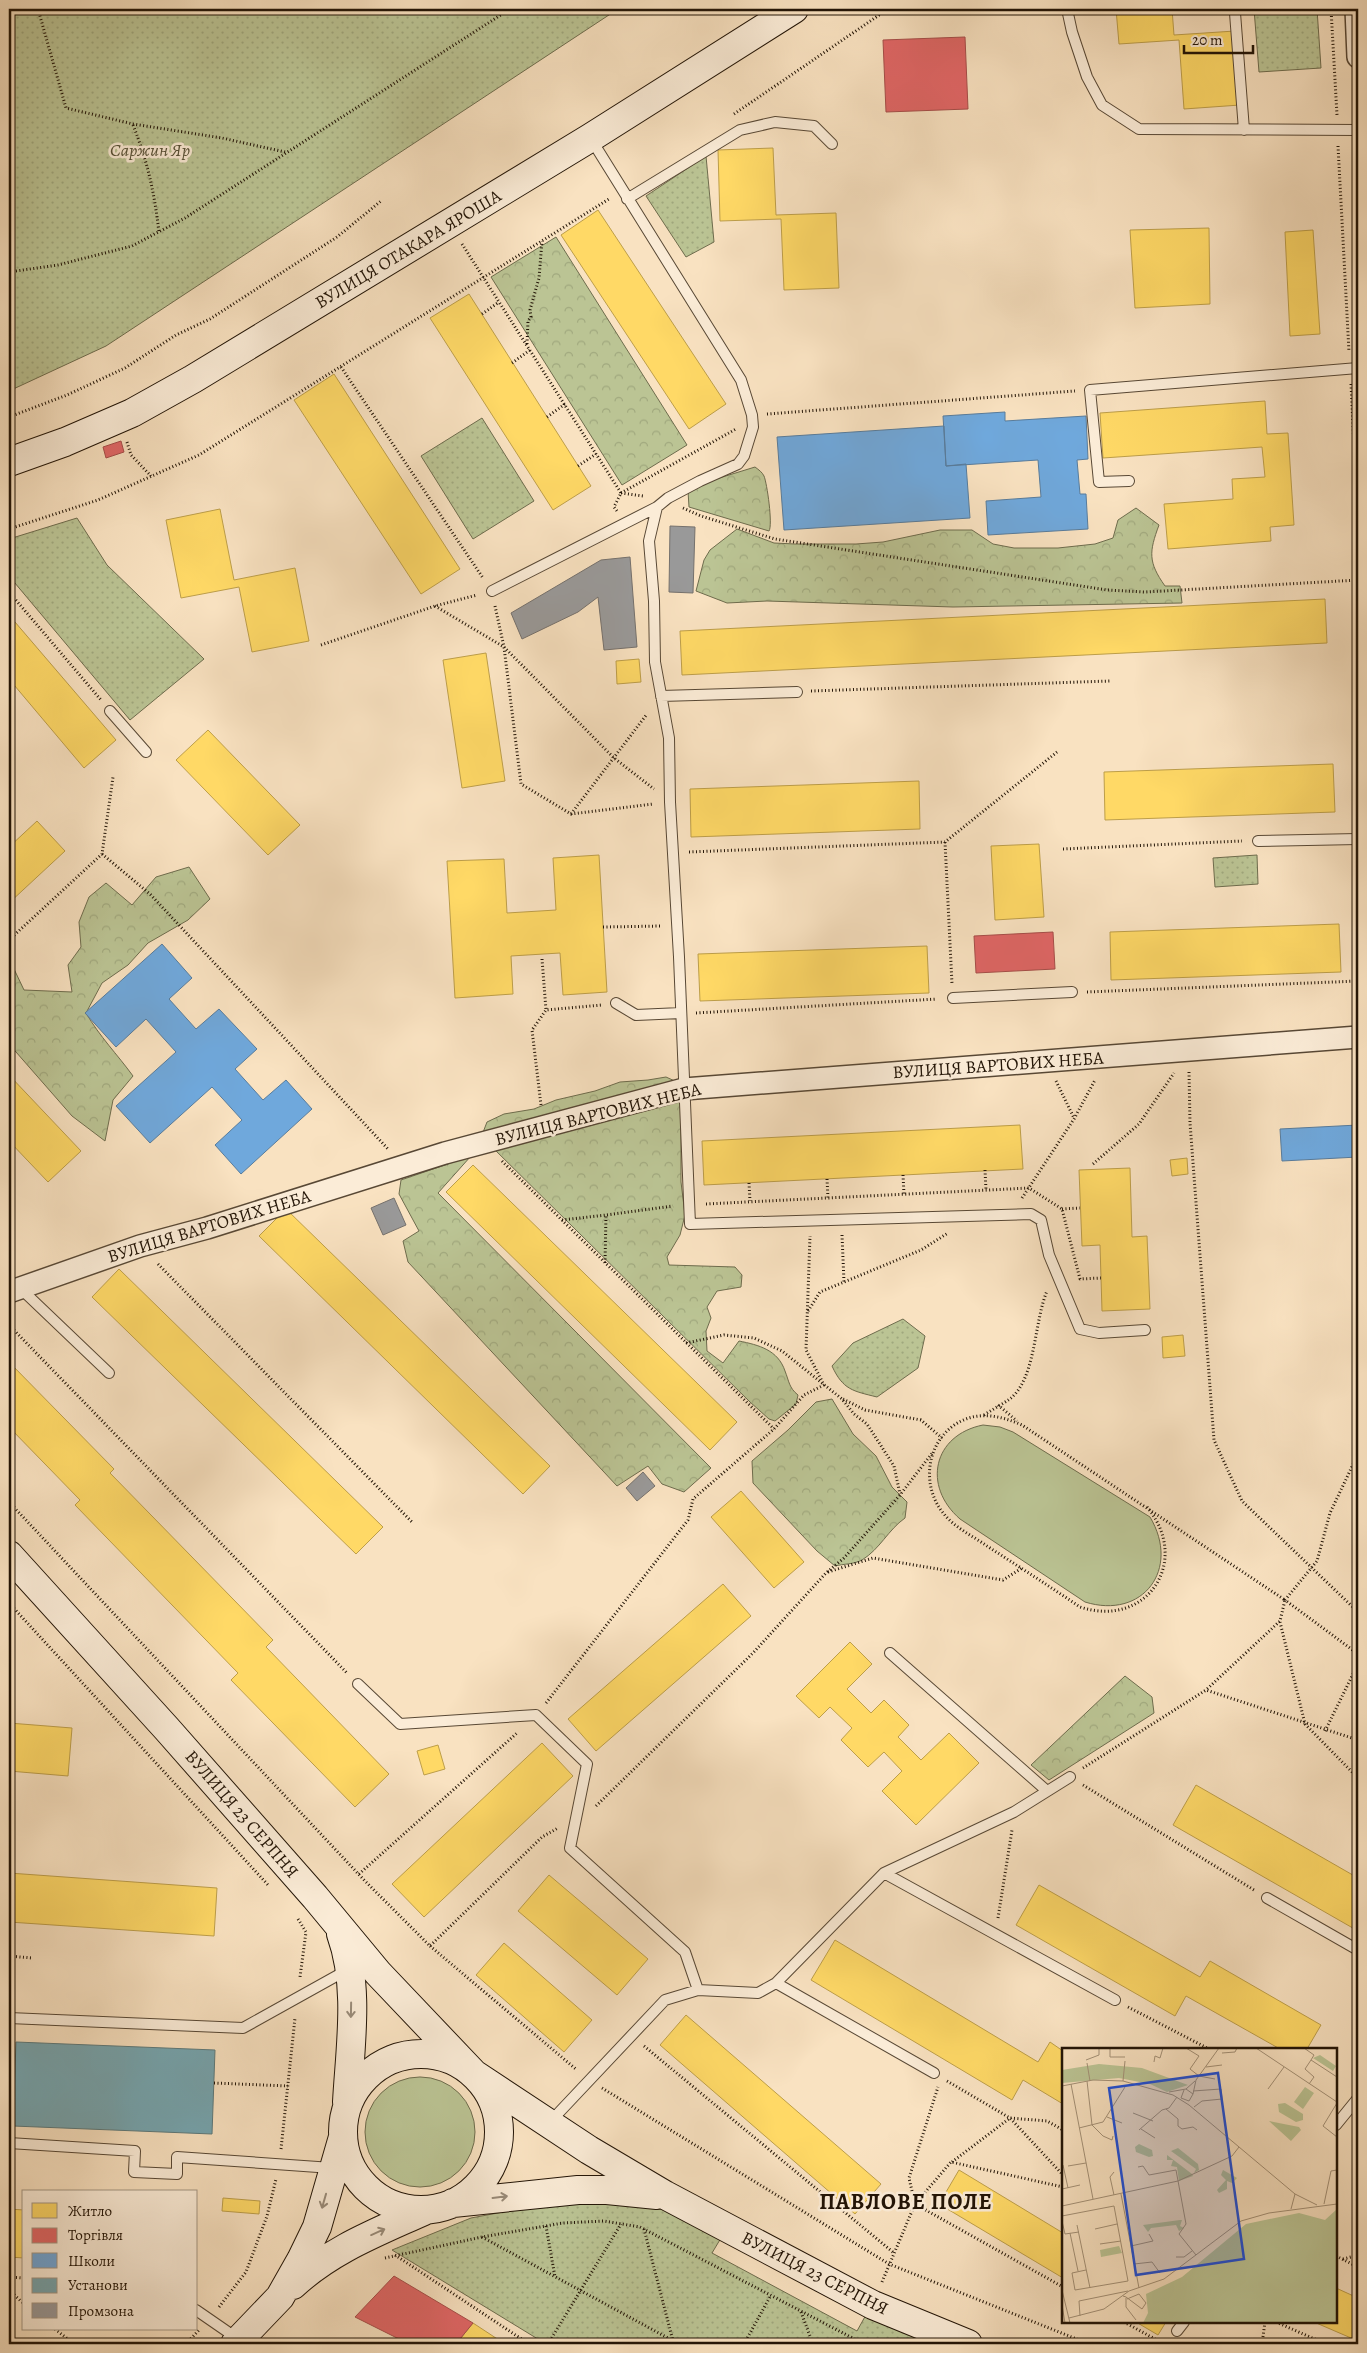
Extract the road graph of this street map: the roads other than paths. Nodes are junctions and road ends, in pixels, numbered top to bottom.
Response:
1 (794, 9) edge
2 (1067, 9) edge
3 (1356, 9) edge
4 (1235, 13) dead end
5 (1358, 56) edge
6 (1244, 130) junction
7 (1358, 130) edge
8 (590, 138) junction
9 (832, 144) dead end
10 (625, 195) junction
11 (1354, 369) edge
12 (9, 462) edge
13 (1129, 481) dead end
14 (657, 507) junction
15 (492, 591) road end
16 (797, 692) road end
17 (662, 696) junction
18 (110, 711) road end
19 (146, 752) dead end
20 (1358, 839) edge
21 (1258, 841) road end
22 (1072, 992) road end
23 (953, 998) road end
24 (616, 1003) road end
25 (681, 1014) junction
26 (1358, 1038) edge
27 (684, 1089) junction
28 (15, 1290) edge
29 (1145, 1330) dead end
30 (110, 1373) dead end
31 (9, 1555) edge
32 (890, 1653) dead end
33 (358, 1684) road end
34 (1070, 1777) road end
35 (1047, 1791) junction
36 (884, 1873) junction
37 (1267, 1898) road end
38 (338, 1928) junction
39 (1358, 1950) edge
40 (350, 1968) junction
41 (776, 1983) junction
42 (698, 1990) junction
43 (1115, 2000) road end
44 (9, 2018) edge
45 (474, 2074) junction
46 (938, 2075) road end
47 (1358, 2098) edge
48 (346, 2107) junction
49 (550, 2123) junction
50 (1337, 2124) edge
51 (343, 2137) junction
52 (9, 2144) edge
53 (334, 2168) junction
54 (665, 2196) junction
55 (452, 2203) junction
56 (426, 2210) junction
57 (280, 2297) junction
58 (198, 2312) edge
59 (1183, 2323) edge
60 (1178, 2332) dead end
61 (237, 2342) edge
62 (968, 2344) edge

1 - 8 street, ВУЛИЦЯ ОТАКАРА ЯРОША
2 - 6 lane
3 - 5 street
4 - 6 lane
6 - 7 lane
8 - 10 lane
8 - 12 street, ВУЛИЦЯ ОТАКАРА ЯРОША
9 - 10 lane
10 - 14 lane
11 - 13 lane
14 - 15 lane
14 - 17 lane
16 - 17 lane
17 - 25 lane
18 - 19 lane
20 - 21 lane
22 - 23 lane
24 - 25 lane
25 - 27 lane
26 - 27 street, ВУЛИЦЯ ВАРТОВИХ НЕБА
27 - 28 street, ВУЛИЦЯ ВАРТОВИХ НЕБА
27 - 29 lane
28 - 30 lane
31 - 38 street, ВУЛИЦЯ 23 СЕРПНЯ
32 - 35 lane
33 - 42 lane
34 - 35 lane
35 - 36 lane
36 - 41 lane
36 - 43 lane
37 - 39 lane
38 - 40 street
38 - 45 street, ВУЛИЦЯ 23 СЕРПНЯ
40 - 44 lane
40 -> 48 street
41 - 42 lane
41 - 46 lane
42 - 49 lane
45 - 48 street, ВУЛИЦЯ 23 СЕРПНЯ
45 - 49 street, ВУЛИЦЯ 23 СЕРПНЯ
45 - 55 street, ВУЛИЦЯ 23 СЕРПНЯ
47 - 50 lane
48 - 51 street, ВУЛИЦЯ 23 СЕРПНЯ
49 - 54 street, ВУЛИЦЯ 23 СЕРПНЯ
51 - 53 street
51 - 56 street, ВУЛИЦЯ 23 СЕРПНЯ
52 - 53 lane
53 -> 57 street
55 -> 54 street, ВУЛИЦЯ 23 СЕРПНЯ
54 - 62 street, ВУЛИЦЯ 23 СЕРПНЯ
55 - 56 street, ВУЛИЦЯ 23 СЕРПНЯ
57 -> 56 street, ВУЛИЦЯ 23 СЕРПНЯ
57 - 61 street
58 - 61 lane
59 - 60 lane

